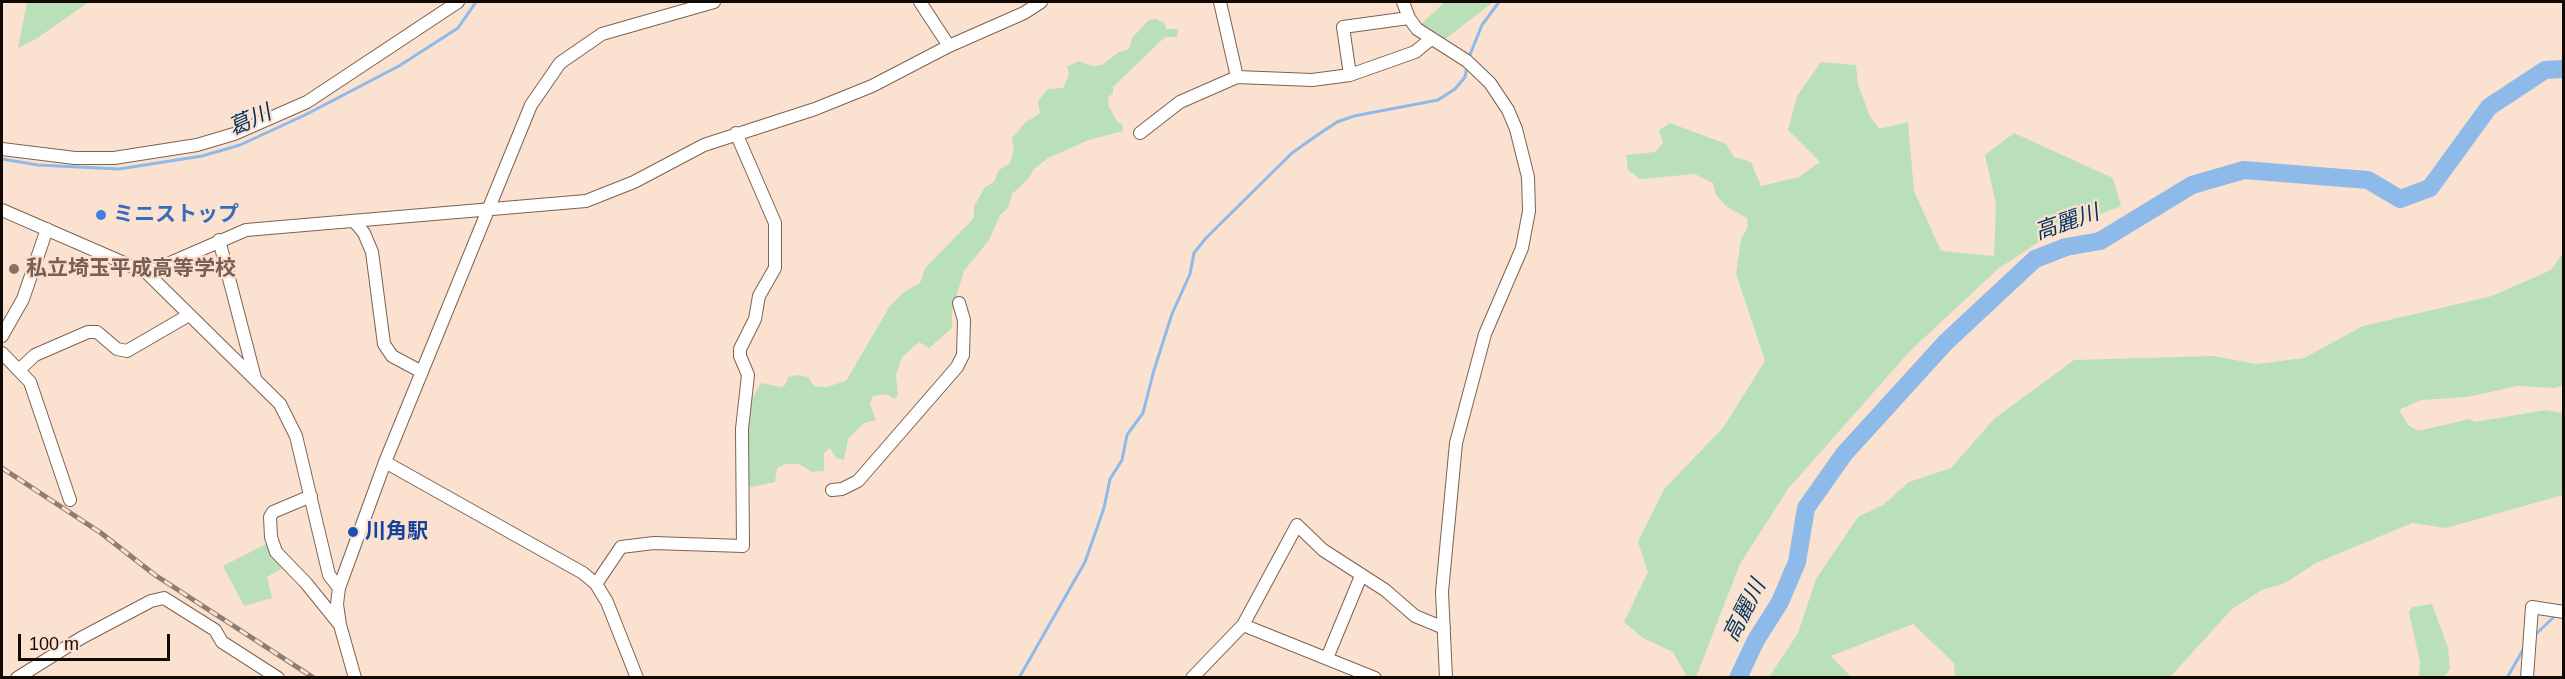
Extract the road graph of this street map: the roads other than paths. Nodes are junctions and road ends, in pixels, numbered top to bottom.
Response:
1 (458, 2) edge
2 (714, 2) edge
3 (920, 2) edge
4 (1041, 2) edge
5 (1220, 2) edge
6 (1403, 2) edge
7 (1409, 18) junction
8 (1431, 39) junction
9 (948, 46) junction
10 (1350, 75) junction
11 (1237, 77) junction
12 (1140, 133) dead end
13 (736, 134) junction
14 (2, 149) edge
15 (2, 210) edge
16 (485, 212) junction
17 (354, 221) junction
18 (47, 229) junction
19 (219, 240) junction
20 (147, 273) junction
21 (959, 303) dead end
22 (189, 315) junction
23 (2, 336) edge
24 (2, 352) edge
25 (20, 369) junction
26 (422, 372) junction
27 (255, 378) junction
28 (385, 462) junction
29 (832, 490) dead end
30 (311, 496) junction
31 (70, 500) dead end
32 (1361, 576) junction
33 (596, 584) junction
34 (339, 588) junction
35 (2564, 612) edge
36 (340, 625) junction
37 (1243, 625) junction
38 (1444, 628) junction
39 (1327, 658) junction
40 (1196, 676) edge
41 (17, 678) edge
42 (278, 678) edge
43 (355, 678) edge
44 (637, 678) edge
45 (1375, 678) edge
46 (1446, 678) edge
47 (2527, 678) edge

1 - 14 street
2 - 16 street
3 - 9 street
4 - 9 street
5 - 11 street
6 - 7 street
7 - 8 street
7 - 10 street
8 - 10 street
8 - 38 street
9 - 13 street
10 - 11 street
11 - 12 street
13 - 16 street
13 - 33 street
15 - 18 street
16 - 17 street
16 - 26 street
17 - 19 street
17 - 26 street
18 - 20 street
18 - 23 street
19 - 20 street
19 - 27 street
20 - 22 street
21 - 29 street
22 - 25 street
22 - 27 street
24 - 25 street
25 - 31 street
26 - 28 street
27 - 30 street
28 - 33 street
28 - 34 street
30 - 34 street
30 - 36 street
32 - 37 street
32 - 38 street
32 - 39 street
33 - 44 street
34 - 36 street
35 - 47 street
36 - 43 street
37 - 39 street
37 - 40 street
38 - 46 street
39 - 45 street
41 - 42 street

